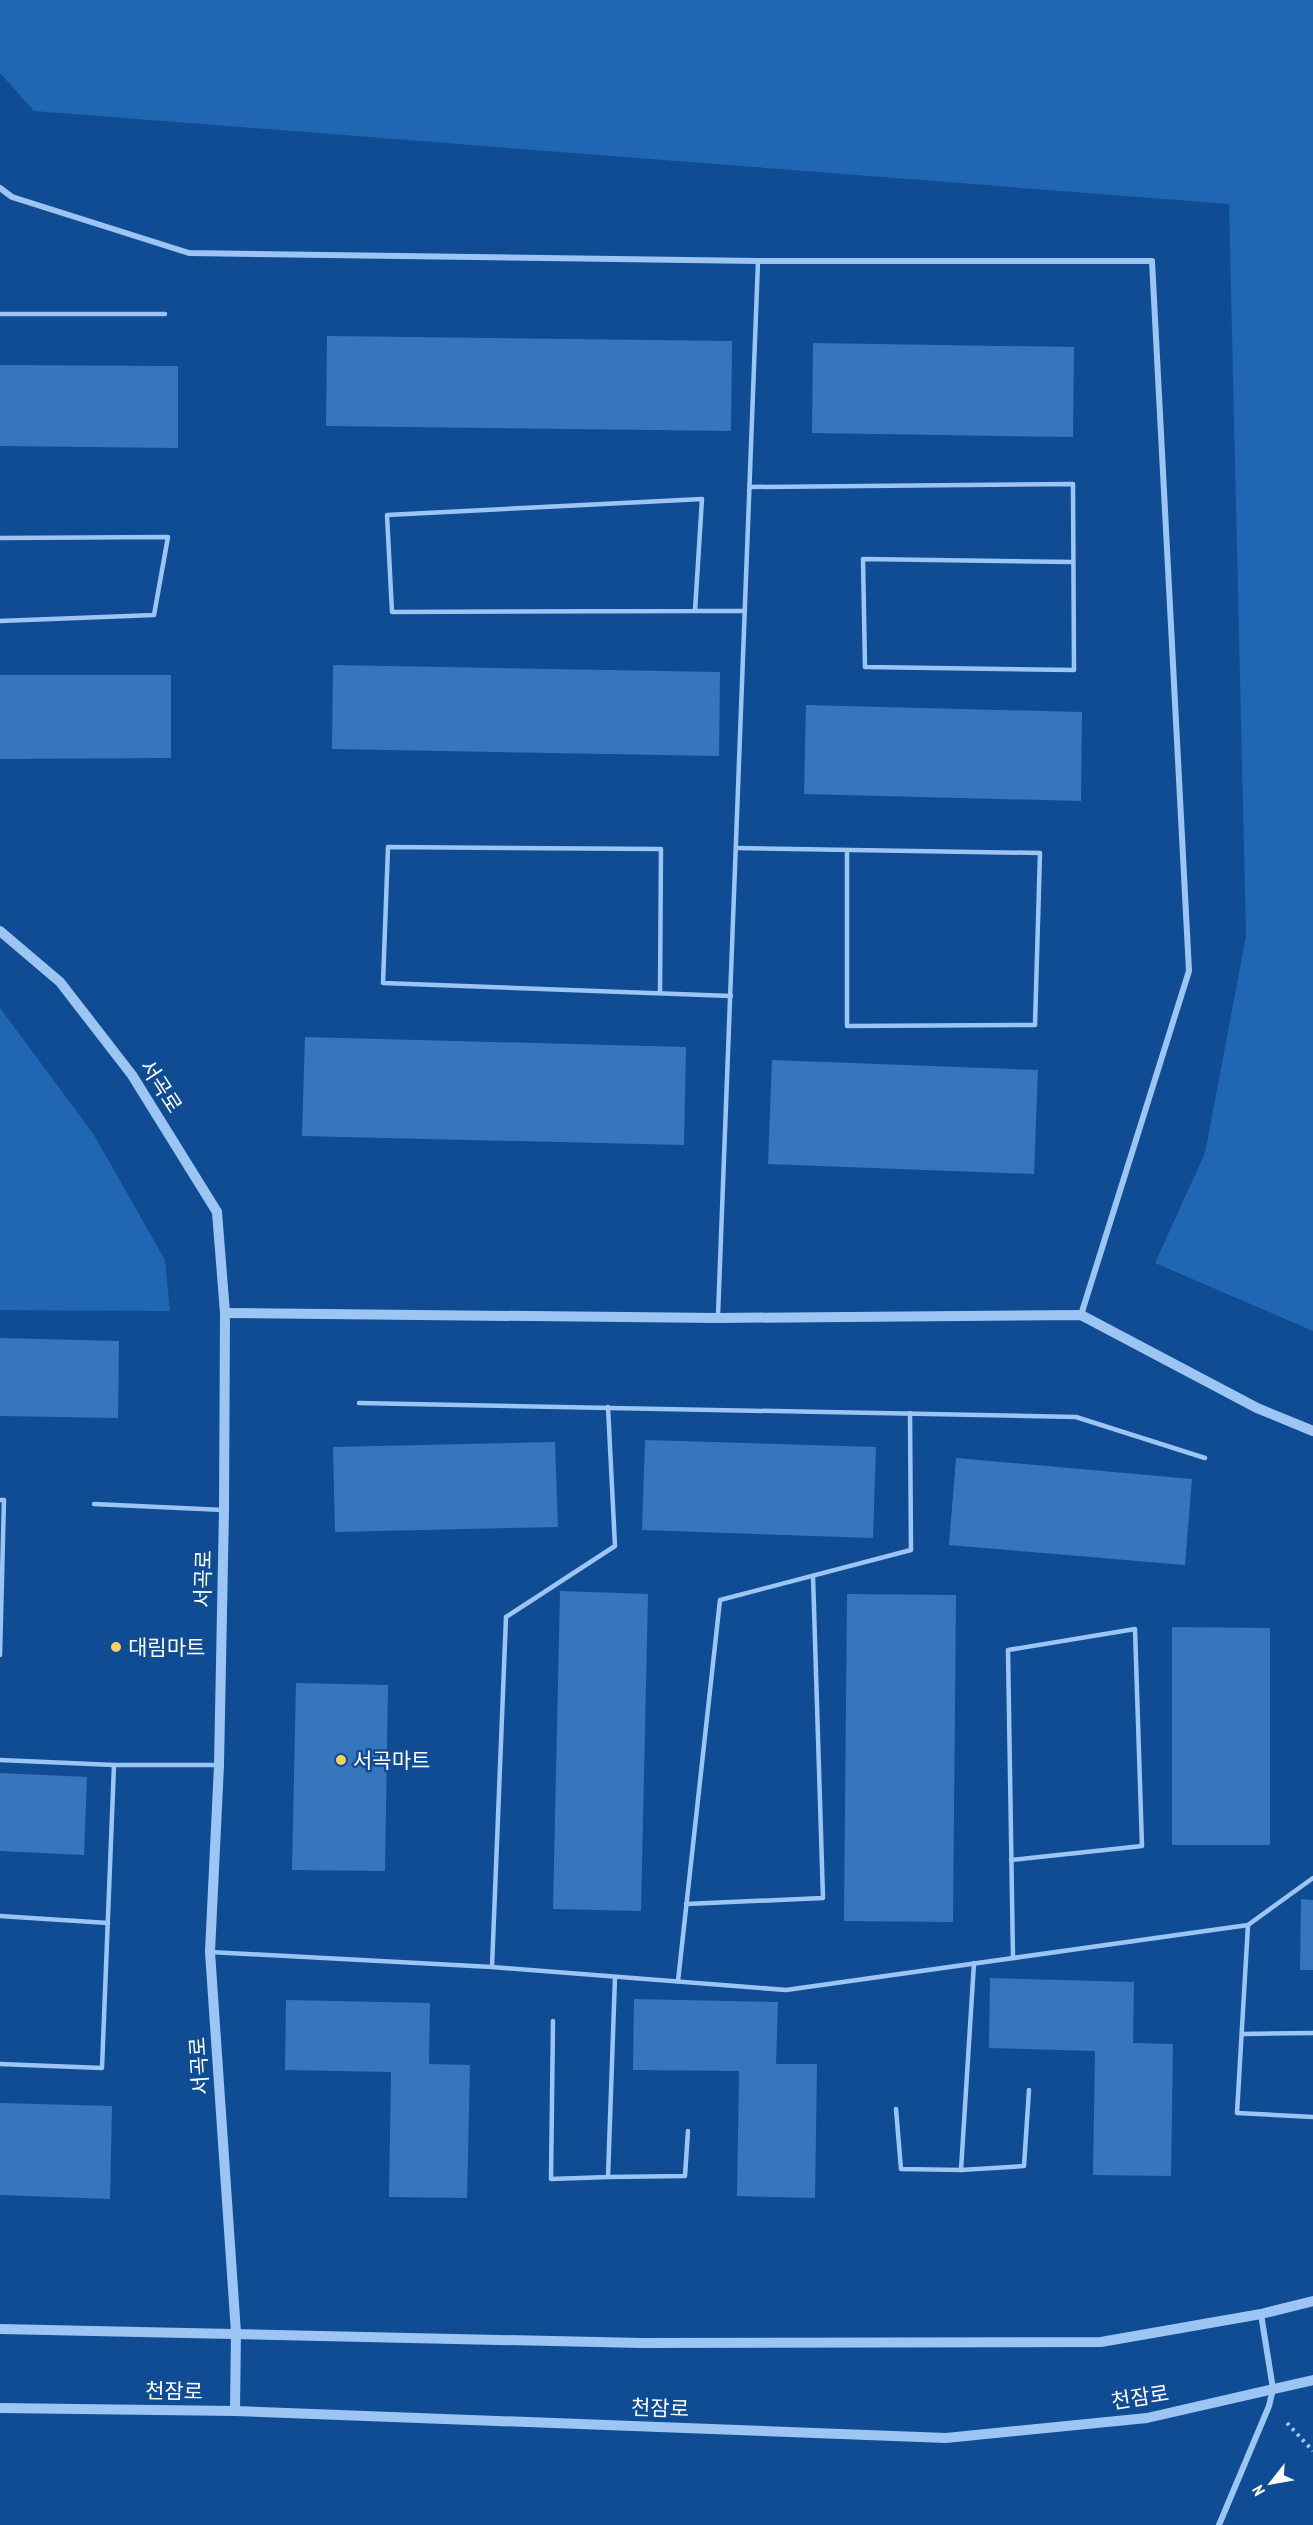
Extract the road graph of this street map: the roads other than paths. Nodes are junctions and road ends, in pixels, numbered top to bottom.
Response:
1 (0, 188) edge
2 (758, 261) junction
3 (0, 314) edge
4 (165, 314) dead end
5 (750, 488) junction
6 (0, 538) edge
7 (1073, 562) junction
8 (695, 611) junction
9 (745, 611) junction
10 (0, 621) edge
11 (736, 848) junction
12 (847, 850) junction
13 (0, 931) edge
14 (660, 993) junction
15 (731, 996) junction
16 (225, 1313) junction
17 (1081, 1315) junction
18 (718, 1318) junction
19 (359, 1403) dead end
20 (608, 1407) junction
21 (910, 1413) junction
22 (1313, 1431) edge
23 (1205, 1458) dead end
24 (0, 1500) edge
25 (94, 1504) dead end
26 (224, 1510) junction
27 (813, 1576) junction
28 (0, 1655) edge
29 (0, 1760) edge
30 (114, 1765) junction
31 (219, 1765) junction
32 (1011, 1860) junction
33 (1313, 1878) edge
34 (686, 1904) junction
35 (0, 1916) edge
36 (108, 1923) junction
37 (1248, 1925) junction
38 (210, 1952) junction
39 (1013, 1958) junction
40 (974, 1963) junction
41 (492, 1967) junction
42 (615, 1977) junction
43 (678, 1981) junction
44 (553, 2021) dead end
45 (1313, 2033) edge
46 (1242, 2034) junction
47 (0, 2064) edge
48 (1029, 2090) dead end
49 (896, 2109) dead end
50 (1313, 2116) edge
51 (688, 2132) dead end
52 (961, 2170) junction
53 (608, 2177) junction
54 (1313, 2301) edge
55 (1261, 2314) junction
56 (0, 2329) edge
57 (236, 2333) junction
58 (1313, 2380) edge
59 (1274, 2389) junction
60 (0, 2408) edge
61 (235, 2411) junction
62 (1219, 2525) edge

1 - 2 street
2 - 5 lane
2 - 17 street
3 - 4 lane
5 - 7 lane
5 - 9 lane
6 - 10 lane
7 - 7 lane
8 - 8 lane
8 - 9 lane
9 - 11 lane
11 - 12 lane
11 - 15 lane
12 - 12 lane
13 - 16 street, 서곡로
14 - 14 lane
14 - 15 lane
15 - 18 lane
16 - 18 street
16 - 26 street, 서곡로
17 - 18 street
17 - 22 street
19 - 20 lane
20 - 21 lane
20 - 41 lane
21 - 23 lane
21 - 27 lane
24 - 28 lane
25 - 26 lane
26 - 31 street, 서곡로
27 - 34 lane
27 - 34 lane
29 - 30 lane
30 - 31 lane
30 - 36 lane
31 - 38 street, 서곡로
32 - 32 lane
32 - 39 lane
33 - 37 lane
34 - 43 lane
35 - 36 lane
36 - 47 lane
37 - 39 lane
37 - 46 lane
38 - 41 lane
38 - 57 street, 서곡로
39 - 40 lane
40 - 43 lane
40 - 52 lane
41 - 42 lane
42 - 43 lane
42 - 53 lane
44 - 53 lane
45 - 46 lane
46 - 50 lane
48 - 52 lane
49 - 52 lane
51 - 53 lane
54 - 55 street
55 - 57 street
55 - 59 street
56 - 57 street
57 - 61 street, 서곡로
58 - 59 street, 천잠로
59 - 61 street, 천잠로
59 - 62 street
60 - 61 street, 천잠로

